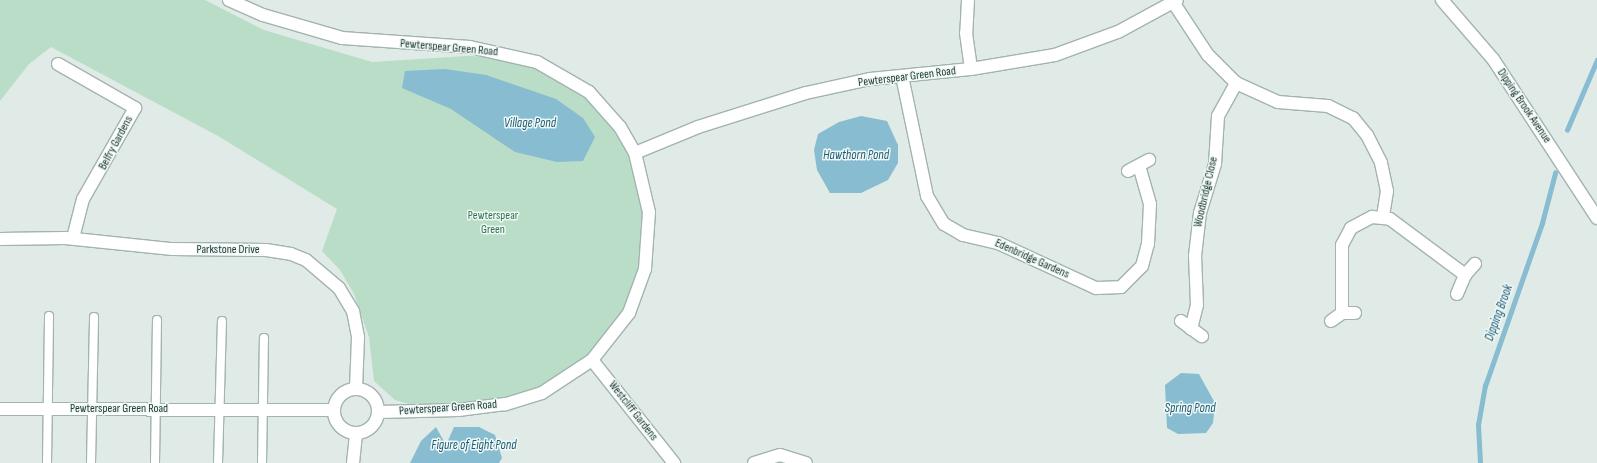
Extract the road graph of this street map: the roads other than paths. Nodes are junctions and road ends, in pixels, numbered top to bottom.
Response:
1 (229, 0) edge
2 (968, 0) edge
3 (1442, 0) edge
4 (1175, 1) edge
5 (58, 64) dead end
6 (971, 69) junction
7 (902, 76) junction
8 (1236, 83) junction
9 (635, 153) junction
10 (1139, 167) dead end
11 (1382, 216) junction
12 (1597, 218) edge
13 (73, 238) junction
14 (0, 239) edge
15 (1475, 264) dead end
16 (1465, 275) junction
17 (1457, 294) dead end
18 (1342, 313) junction
19 (1356, 313) dead end
20 (48, 316) dead end
21 (94, 317) dead end
22 (157, 320) dead end
23 (222, 321) dead end
24 (1181, 321) dead end
25 (1331, 321) dead end
26 (1191, 329) junction
27 (1202, 336) dead end
28 (264, 338) dead end
29 (592, 360) junction
30 (356, 388) junction
31 (0, 409) edge
32 (48, 409) junction
33 (92, 409) junction
34 (264, 409) junction
35 (155, 410) junction
36 (220, 410) junction
37 (334, 410) junction
38 (379, 412) junction
39 (356, 433) junction
40 (47, 463) edge
41 (91, 463) edge
42 (155, 463) edge
43 (218, 463) edge
44 (262, 463) edge
45 (353, 463) edge
46 (674, 463) edge
47 (754, 463) edge
48 (806, 463) edge

1 - 9 street, Pewterspear Green Road
2 - 6 street
3 - 12 street, Dipping Brook Avenue
4 - 6 street, Pewterspear Green Road
4 - 8 street
5 - 13 street, Belfry Gardens
6 - 7 street, Pewterspear Green Road
7 - 9 street, Pewterspear Green Road
7 - 10 street, Edenbridge Gardens
8 - 11 street
8 - 26 street, Woodbridge Close
9 - 29 street, Pewterspear Green Road
11 - 16 street
11 - 18 street
13 - 14 street, Parkstone Drive
13 - 30 street, Parkstone Drive
15 - 16 street
16 - 17 street
18 - 19 street
18 - 25 street
20 - 32 lane
21 - 33 lane
22 - 35 lane
23 - 36 lane
24 - 26 street
26 - 27 street
28 - 34 lane
29 - 38 street, Pewterspear Green Road
29 - 46 street, Westcliff Gardens
30 - 37 street
30 - 38 street
31 - 32 street, Pewterspear Green Road
32 - 33 street, Pewterspear Green Road
32 - 40 lane
33 - 35 street, Pewterspear Green Road
33 - 41 lane
34 - 36 street, Pewterspear Green Road
34 - 37 street, Pewterspear Green Road
34 - 44 lane
35 - 36 street, Pewterspear Green Road
35 - 42 lane
36 - 43 lane
37 - 39 street
38 - 39 street
39 - 45 street
47 - 48 street

